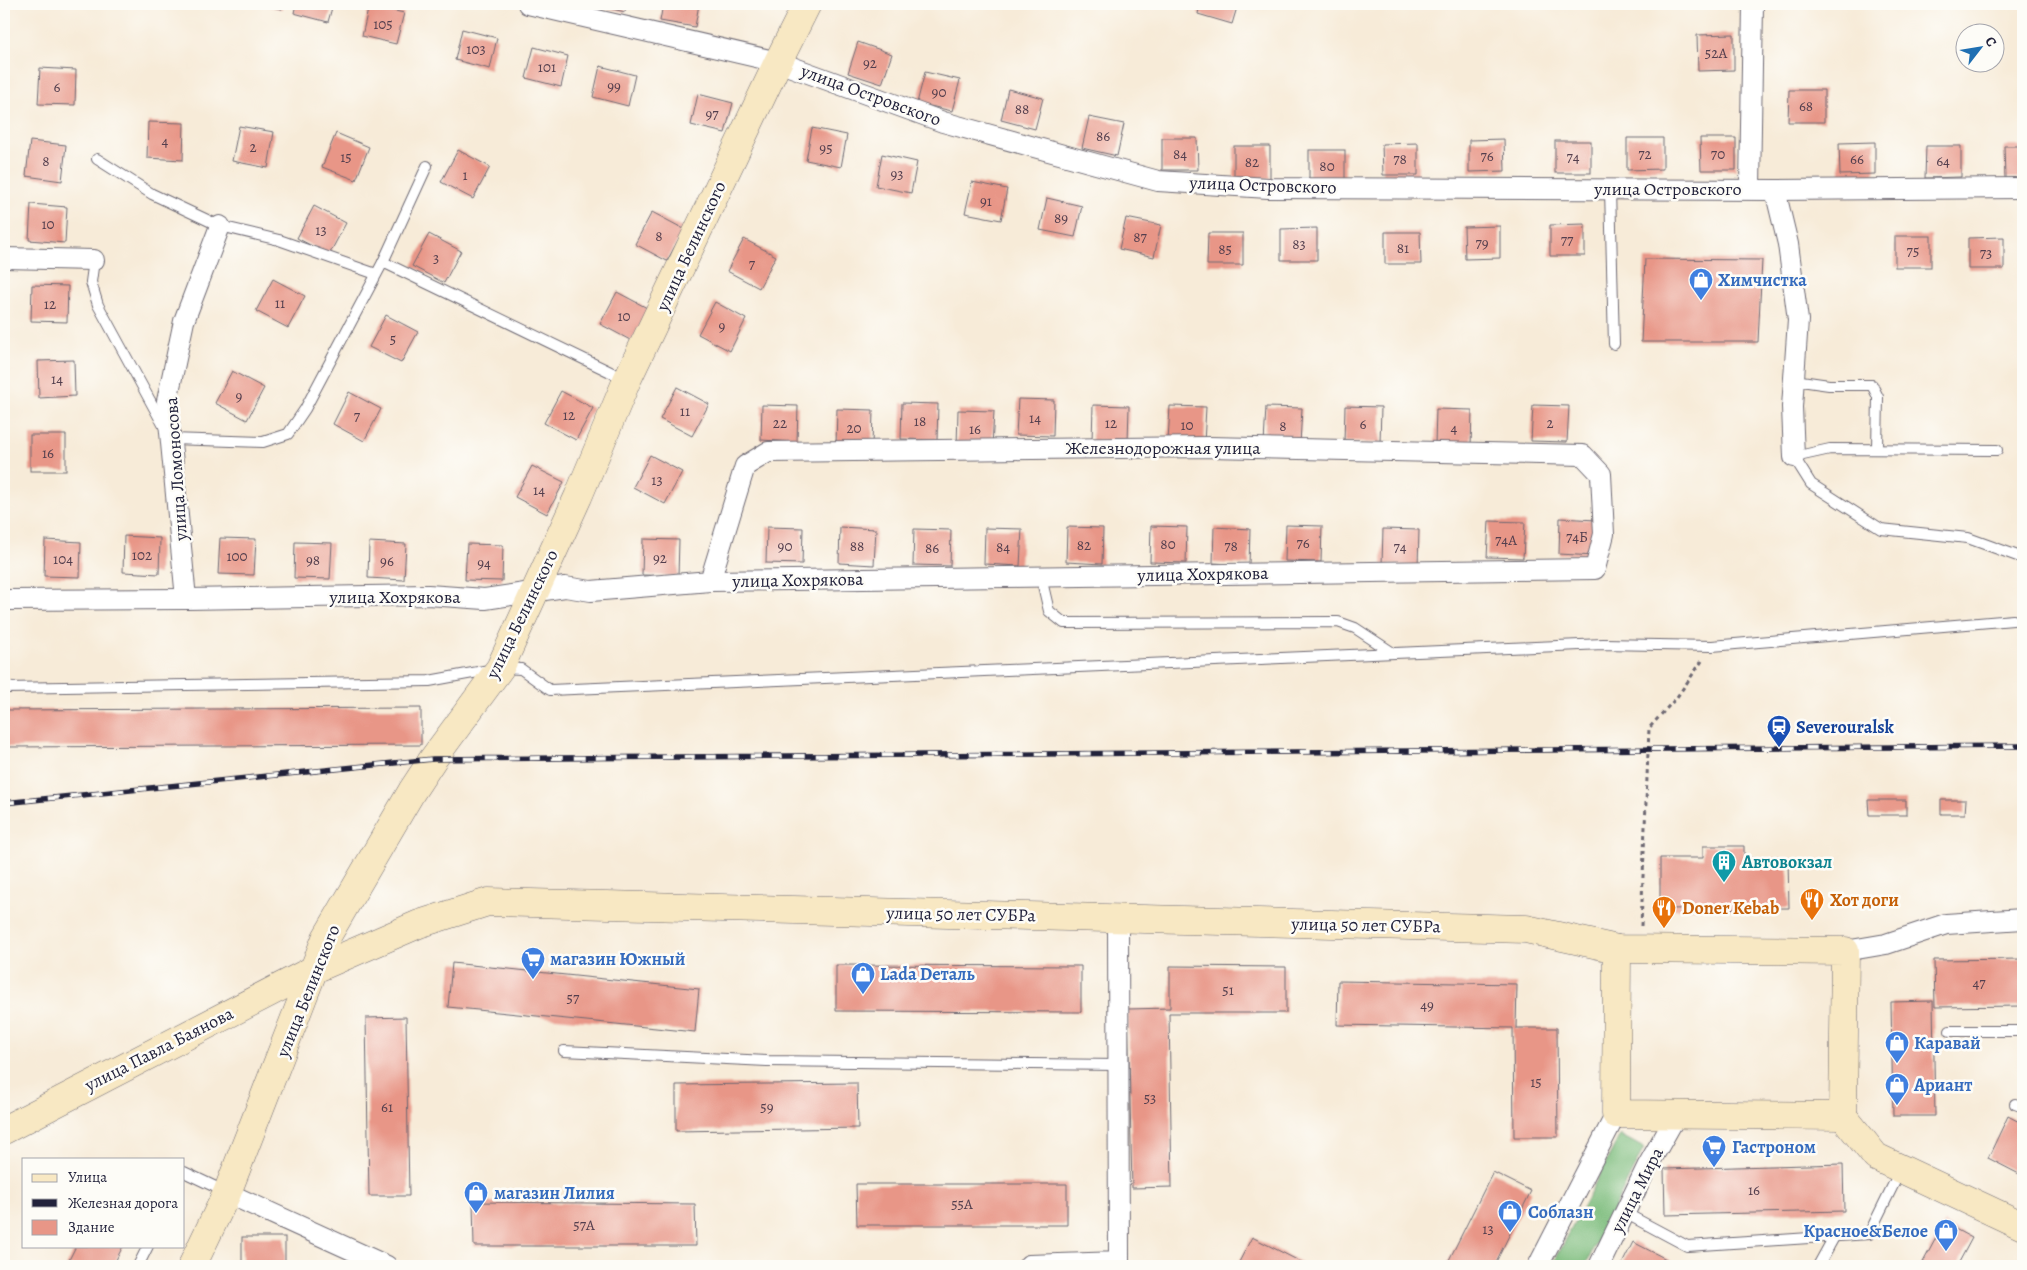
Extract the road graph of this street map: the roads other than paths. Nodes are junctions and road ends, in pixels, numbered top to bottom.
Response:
1 (528, 4) edge
2 (807, 4) edge
3 (1753, 4) edge
4 (778, 62) junction
5 (97, 159) dead end
6 (427, 166) dead end
7 (1750, 188) junction
8 (2023, 188) edge
9 (1610, 189) junction
10 (1776, 190) junction
11 (220, 226) junction
12 (4, 258) edge
13 (94, 260) joint
14 (382, 262) junction
15 (376, 274) junction
16 (1614, 344) dead end
17 (627, 380) junction
18 (1794, 380) junction
19 (171, 439) junction
20 (1877, 448) junction
21 (1997, 450) dead end
22 (1794, 457) junction
23 (2023, 558) edge
24 (1594, 569) joint
25 (1041, 577) junction
26 (710, 581) junction
27 (535, 592) junction
28 (186, 599) junction
29 (4, 600) edge
30 (2013, 620) dead end
31 (1393, 653) junction
32 (500, 668) junction
33 (4, 688) edge
34 (1118, 919) junction
35 (2023, 919) edge
36 (1629, 949) junction
37 (1845, 951) junction
38 (315, 969) junction
39 (1950, 1031) dead end
40 (2023, 1031) edge
41 (564, 1051) dead end
42 (1118, 1065) junction
43 (1616, 1114) junction
44 (1677, 1114) junction
45 (1844, 1116) junction
46 (4, 1130) edge
47 (1902, 1168) junction
48 (185, 1174) edge
49 (227, 1193) junction
50 (1625, 1212) junction
51 (2023, 1226) edge
52 (1834, 1237) junction
53 (147, 1248) edge
54 (138, 1266) edge
55 (192, 1266) edge
56 (387, 1266) edge
57 (1029, 1266) edge
58 (1538, 1266) edge
59 (1599, 1266) edge
60 (1818, 1266) edge

1 - 4 street, улица Островского
2 - 4 street, улица Белинского
3 - 7 street
4 - 9 street, улица Островского
4 - 17 street, улица Белинского
5 - 11 lane
6 - 14 lane
7 - 9 street, улица Островского
7 - 10 street, улица Островского
8 - 10 street, улица Островского
9 - 16 lane
10 - 18 street
11 - 15 lane
11 - 19 street, улица Ломоносова
12 - 13 street
13 - 19 lane
14 - 15 lane
14 - 17 lane
15 - 19 lane
17 - 27 street, улица Белинского
18 - 20 lane
18 - 22 street
19 - 28 street, улица Ломоносова
20 - 21 lane
20 - 22 lane
22 - 23 lane
24 - 25 street, улица Хохрякова
24 - 26 street, Железнодорожная улица
25 - 26 street, улица Хохрякова
25 - 31 lane
26 - 27 street, улица Хохрякова
27 - 28 street, улица Хохрякова
27 - 32 street, улица Белинского
28 - 29 street, улица Хохрякова
30 - 31 lane
31 - 32 lane
32 - 33 lane
32 - 38 street, улица Белинского
34 - 36 street, улица 50 лет СУБРа
34 - 38 street, улица 50 лет СУБРа
34 - 42 street
35 - 37 street
36 - 37 street, улица 50 лет СУБРа
36 - 43 street
37 - 45 street
38 - 46 street, улица Павла Баянова
38 - 49 street, улица Белинского
39 - 40 lane
41 - 42 lane
42 - 57 street
43 - 44 street
43 - 58 street
44 - 45 street
44 - 50 street, улица Мира
45 - 47 street
47 - 51 street
47 - 52 lane
48 - 49 lane
49 - 55 street, улица Белинского
49 - 56 street
50 - 52 lane
50 - 59 street, улица Мира
52 - 60 lane
53 - 54 lane

